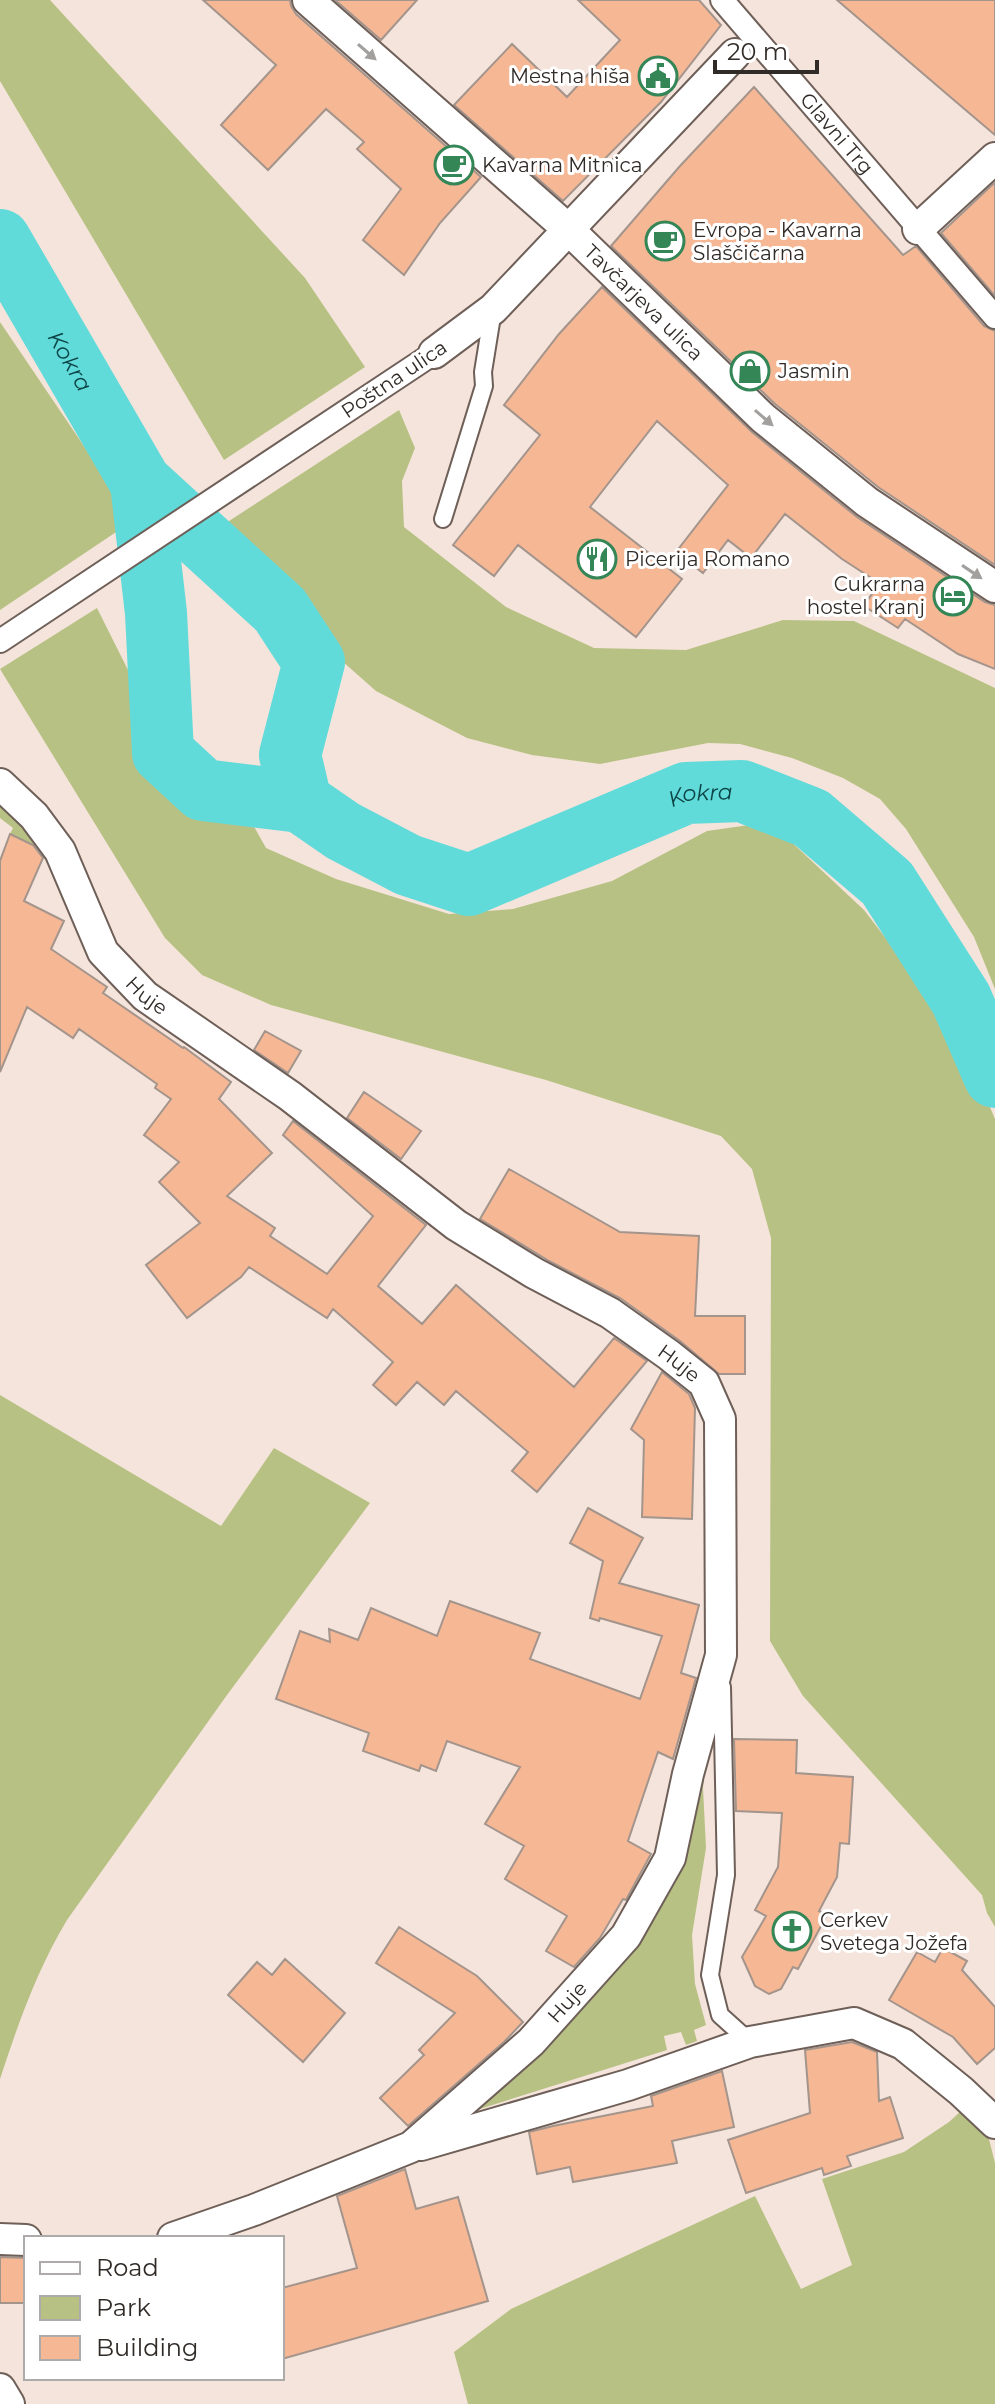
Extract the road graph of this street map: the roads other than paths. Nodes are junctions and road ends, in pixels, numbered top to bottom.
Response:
1 (308, 0) edge
2 (722, 0) edge
3 (744, 47) junction
4 (995, 158) edge
5 (918, 229) junction
6 (569, 230) junction
7 (493, 309) junction
8 (995, 317) edge
9 (434, 353) joint
10 (443, 519) dead end
11 (995, 587) edge
12 (0, 641) edge
13 (0, 784) edge
14 (721, 1655) junction
15 (750, 2042) junction
16 (995, 2123) edge
17 (411, 2147) junction
18 (179, 2236) edge
19 (0, 2239) edge
20 (24, 2240) edge
21 (0, 2389) edge
22 (9, 2404) edge

1 -> 6 street, Tavčarjeva ulica
2 - 3 street
3 - 5 street, Glavni Trg
3 - 6 street, Poštna ulica
4 - 5 street
5 - 8 street, Glavni Trg
6 - 7 street, Poštna ulica
6 -> 11 street, Tavčarjeva ulica
7 - 9 street, Poštna ulica
7 - 10 lane
9 - 12 street, Poštna ulica
13 - 14 street, Huje
14 - 15 lane
14 - 17 street, Huje
15 - 16 street, Huje
15 - 17 street, Huje
17 - 18 street, Huje
19 - 20 street
21 - 22 street

